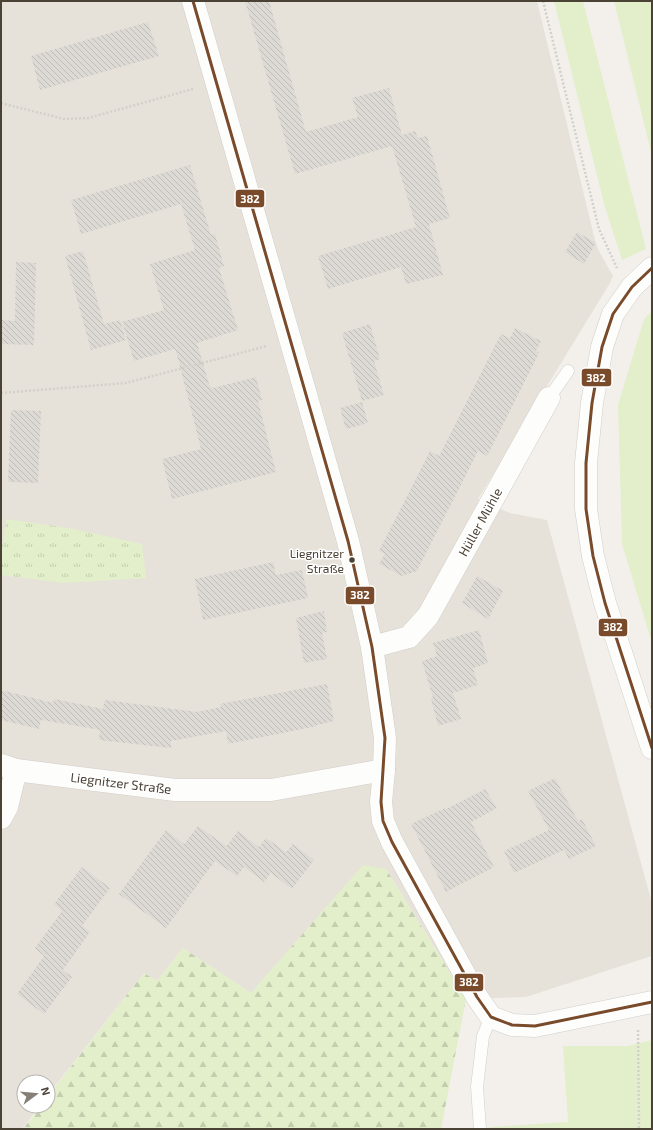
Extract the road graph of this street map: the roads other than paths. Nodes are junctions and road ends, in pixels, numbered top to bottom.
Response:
1 (193, 1) edge
2 (652, 268) edge
3 (568, 372) dead end
4 (549, 398) joint
5 (372, 648) junction
6 (652, 748) edge
7 (9, 767) edge
8 (384, 770) junction
9 (1, 818) edge
10 (645, 1004) edge
11 (490, 1017) junction
12 (480, 1129) edge

1 - 5 street
2 - 6 street
3 - 4 lane, Hüller Mühle
4 - 5 street, Hüller Mühle
5 - 8 street
7 - 8 street, Liegnitzer Straße
7 - 9 street
8 - 11 street
10 - 11 street
11 - 12 lane

